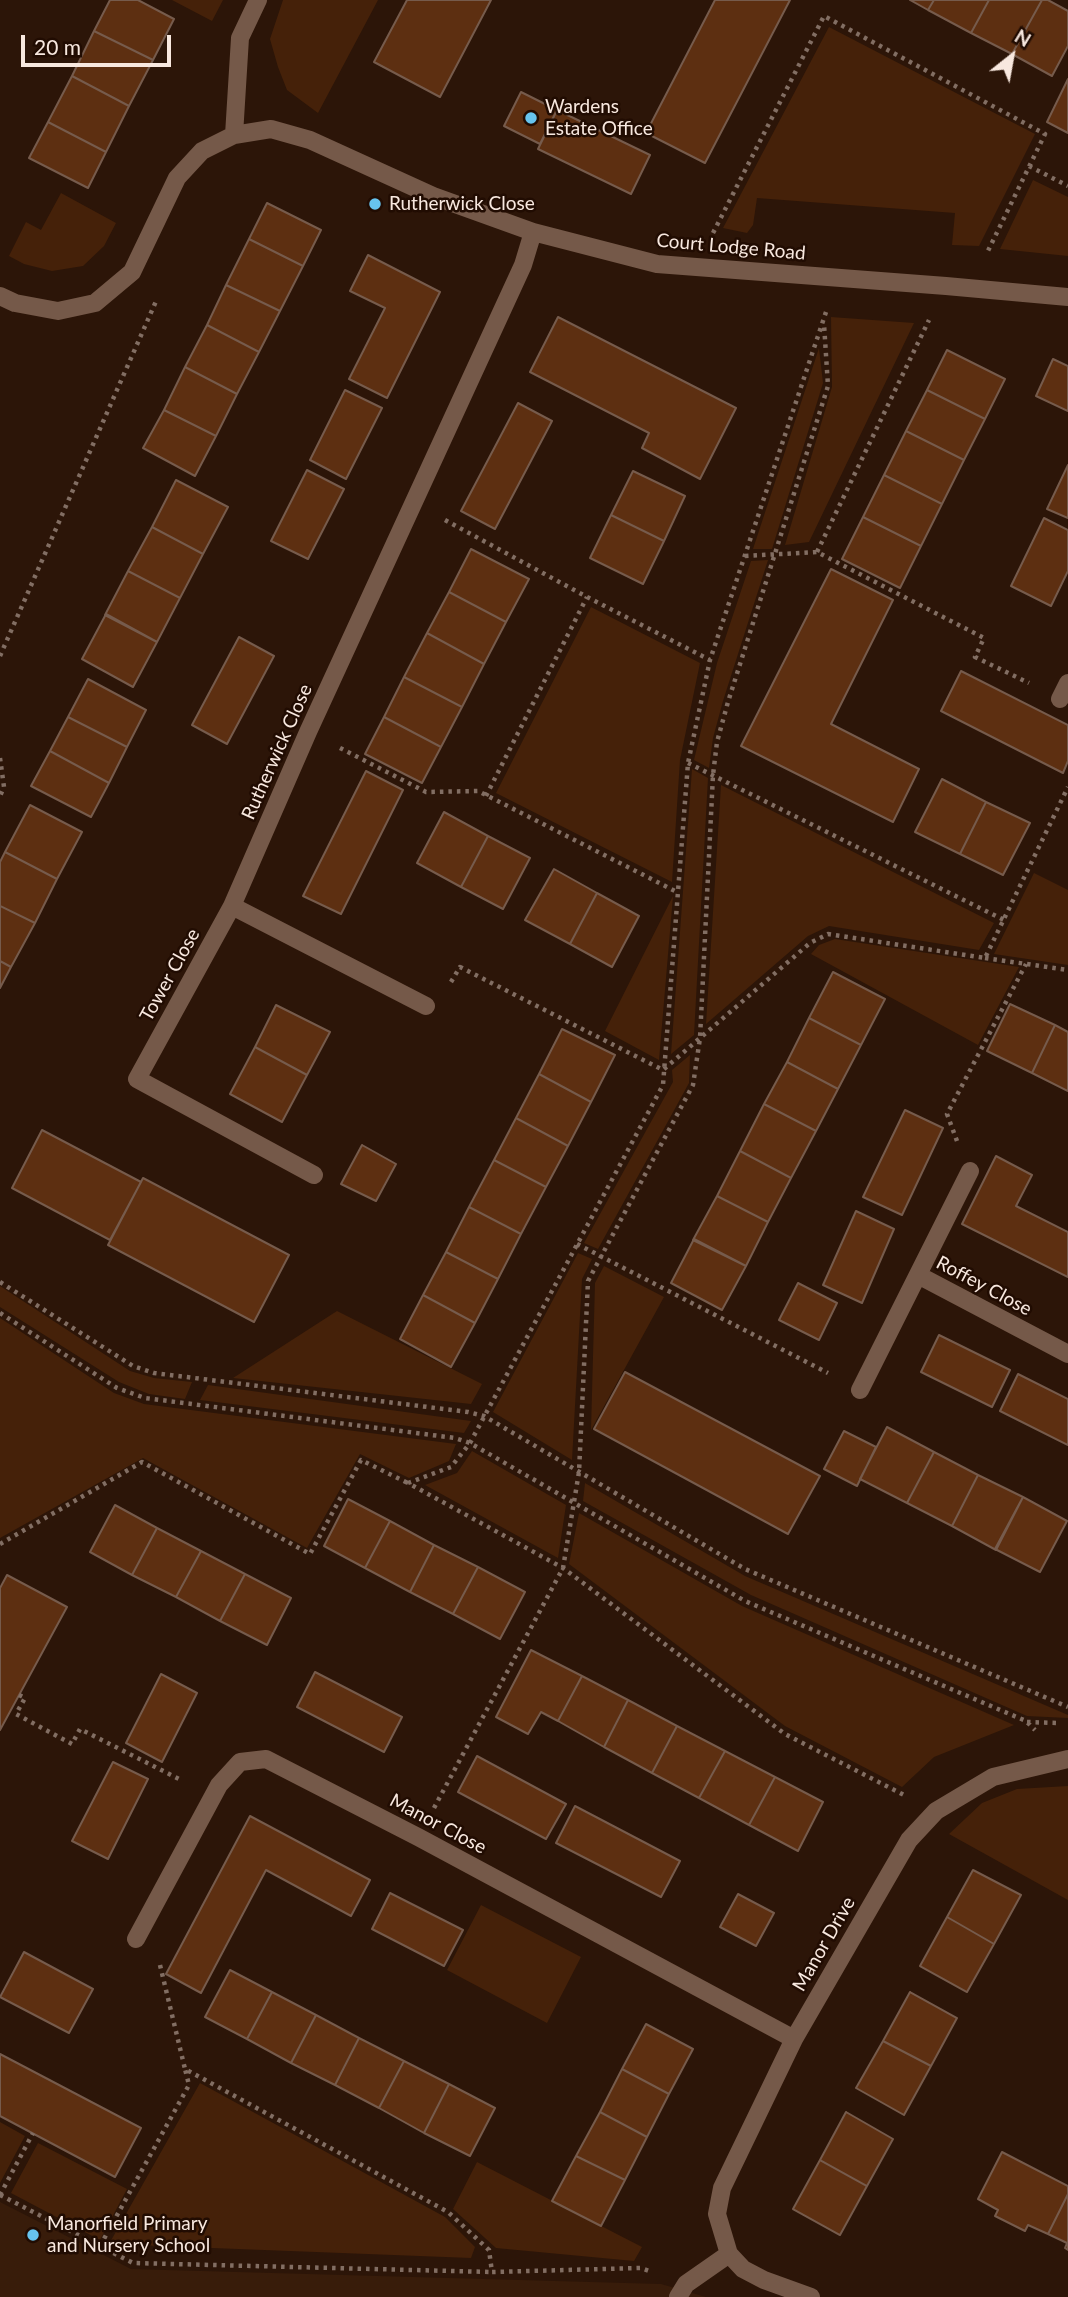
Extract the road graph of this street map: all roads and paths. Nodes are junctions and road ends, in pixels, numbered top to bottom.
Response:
1 (258, 0) edge
2 (234, 135) junction
3 (1029, 166) junction
4 (1068, 186) edge
5 (533, 232) junction
6 (696, 266) junction
7 (132, 272) junction
8 (838, 278) junction
9 (946, 286) junction
10 (971, 288) junction
11 (0, 296) edge
12 (1068, 298) edge
13 (824, 319) junction
14 (413, 503) junction
15 (817, 552) junction
16 (776, 554) junction
17 (745, 556) junction
18 (587, 597) junction
19 (0, 656) edge
20 (710, 660) junction
21 (1064, 691) edge
22 (308, 732) junction
23 (0, 758) edge
24 (688, 763) junction
25 (713, 775) junction
26 (1068, 787) edge
27 (0, 796) edge
28 (486, 796) junction
29 (679, 893) junction
30 (232, 906) junction
31 (1004, 920) junction
32 (985, 958) junction
33 (1026, 964) junction
34 (1068, 970) edge
35 (426, 1006) joint
36 (699, 1038) junction
37 (663, 1070) junction
38 (970, 1171) joint
39 (314, 1175) dead end
40 (577, 1244) junction
41 (600, 1256) junction
42 (918, 1275) junction
43 (0, 1282) edge
44 (0, 1313) edge
45 (1068, 1354) edge
46 (860, 1390) joint
47 (484, 1416) junction
48 (470, 1443) junction
49 (579, 1472) junction
50 (408, 1483) junction
51 (575, 1503) junction
52 (0, 1544) edge
53 (563, 1568) junction
54 (19, 1695) dead end
55 (1068, 1707) edge
56 (1026, 1721) junction
57 (1068, 1724) edge
58 (1065, 1759) edge
59 (213, 1796) junction
60 (936, 1811) junction
61 (418, 1837) junction
62 (136, 1939) joint
63 (794, 2039) junction
64 (185, 2069) junction
65 (33, 2133) dead end
66 (0, 2195) edge
67 (100, 2246) junction
68 (726, 2247) junction
69 (492, 2272) junction
70 (682, 2291) edge
71 (811, 2297) edge

1 - 2 street
2 - 5 street, Court Lodge Road
2 - 7 street, Court Lodge Road
3 - 4 path
3 - 6 path
3 - 10 path
5 - 6 street, Court Lodge Road
5 - 14 street, Rutherwick Close
6 - 8 street, Court Lodge Road
7 - 11 street, Court Lodge Road
7 - 19 path
8 - 9 street, Court Lodge Road
8 - 13 path
9 - 10 street, Court Lodge Road
9 - 15 path
10 - 12 street, Court Lodge Road
13 - 16 path
13 - 17 path
14 - 18 path
14 - 22 street, Rutherwick Close
15 - 16 path
15 - 21 path
16 - 17 path
16 - 25 path
17 - 20 path
18 - 20 path
18 - 28 path
20 - 24 path
22 - 28 path
22 - 30 street, Rutherwick Close
23 - 27 path
24 - 25 path
24 - 29 path
25 - 31 path
25 - 36 path
26 - 31 path
28 - 29 path
29 - 37 path
30 - 35 street
30 - 39 street, Tower Close
31 - 32 path
32 - 33 path
32 - 36 path
33 - 34 path
33 - 38 path
35 - 37 path
36 - 37 path
36 - 41 path
37 - 40 path
38 - 42 street
40 - 41 path
40 - 47 path
41 - 46 path
41 - 49 path
42 - 45 street, Roffey Close
42 - 46 street
43 - 47 path
44 - 48 path
47 - 48 path
47 - 49 path
48 - 50 path
48 - 51 path
49 - 51 path
49 - 55 path
50 - 52 path
50 - 53 path
51 - 53 path
51 - 56 path
53 - 60 path
53 - 61 path
54 - 59 path
56 - 57 path
56 - 58 path
58 - 60 street, Manor Drive
59 - 61 street, Manor Close
59 - 62 street, Manor Close
60 - 63 street, Manor Drive
61 - 63 street, Manor Close
62 - 64 path
63 - 68 street, Manor Drive
64 - 67 path
64 - 69 path
65 - 66 path
66 - 67 path
67 - 69 path
68 - 70 street
68 - 71 street
69 - 70 path

